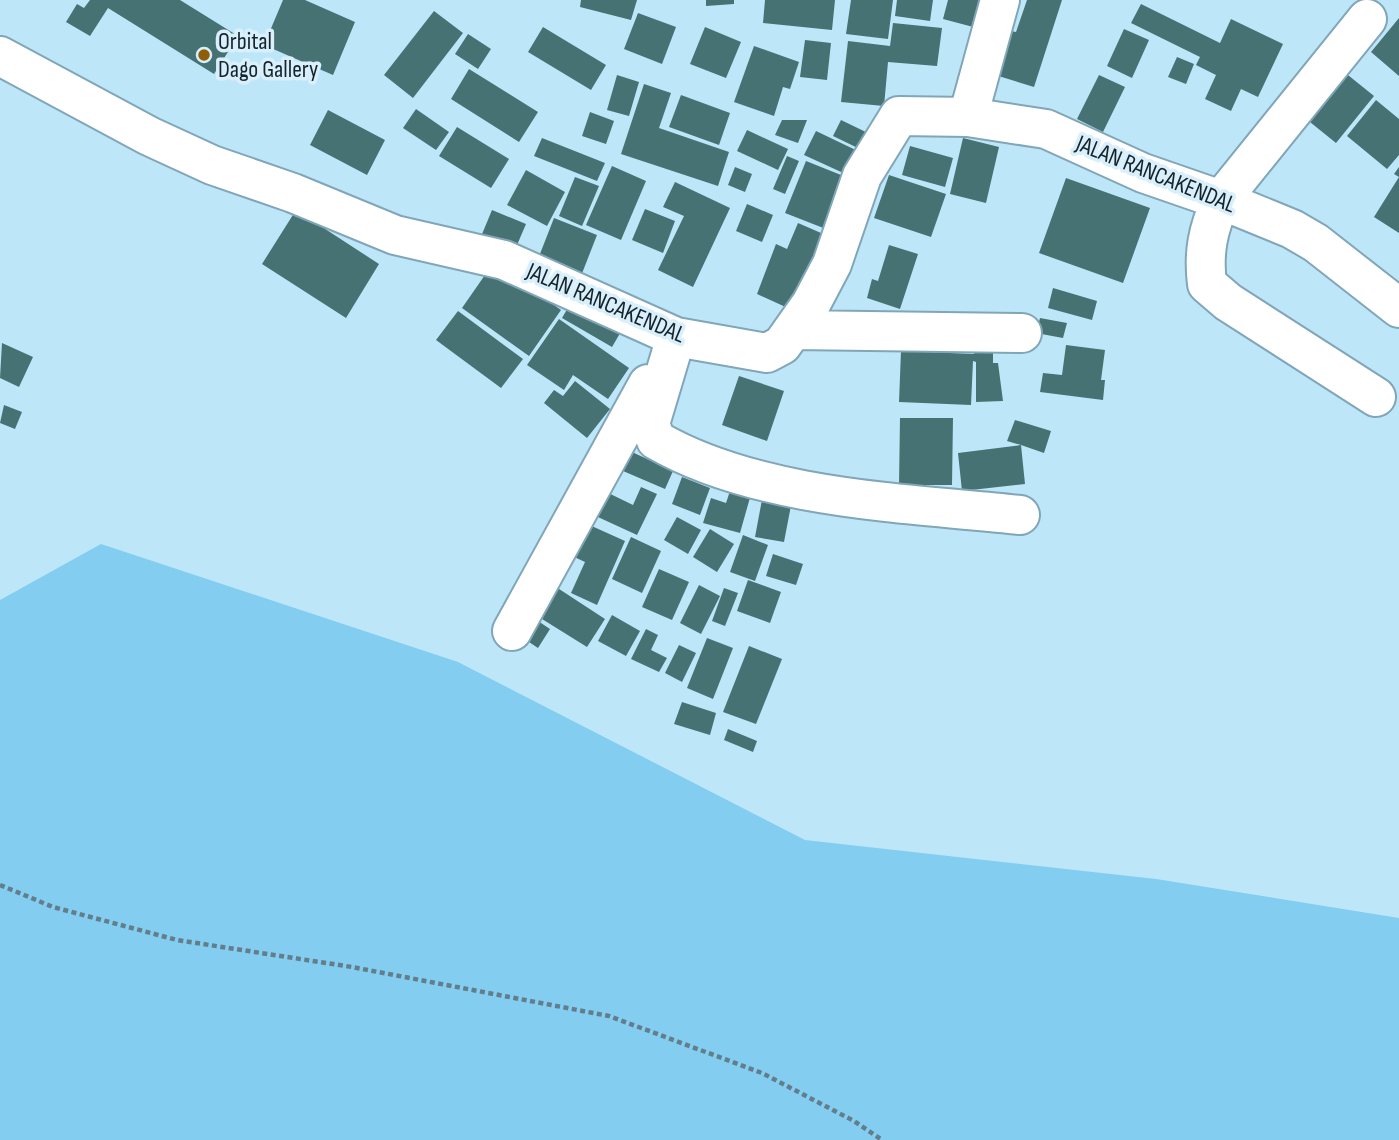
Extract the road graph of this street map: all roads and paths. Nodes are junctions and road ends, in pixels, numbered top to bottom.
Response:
1 (1000, 0) edge
2 (1367, 19) dead end
3 (0, 56) edge
4 (968, 117) junction
5 (1221, 200) junction
6 (1398, 306) edge
7 (794, 330) junction
8 (1022, 333) dead end
9 (666, 334) junction
10 (1376, 397) dead end
11 (1020, 515) dead end
12 (512, 631) dead end
13 (0, 885) edge
14 (882, 1140) edge

1 - 4 street
2 - 5 street
3 - 9 street, JALAN RANCAKENDAL
4 - 5 street, JALAN RANCAKENDAL
4 - 7 street, JALAN RANCAKENDAL
5 - 6 street, JALAN RANCAKENDAL
5 - 10 street
7 - 8 street
7 - 9 street, JALAN RANCAKENDAL
9 - 11 street
9 - 12 street
13 - 14 path

